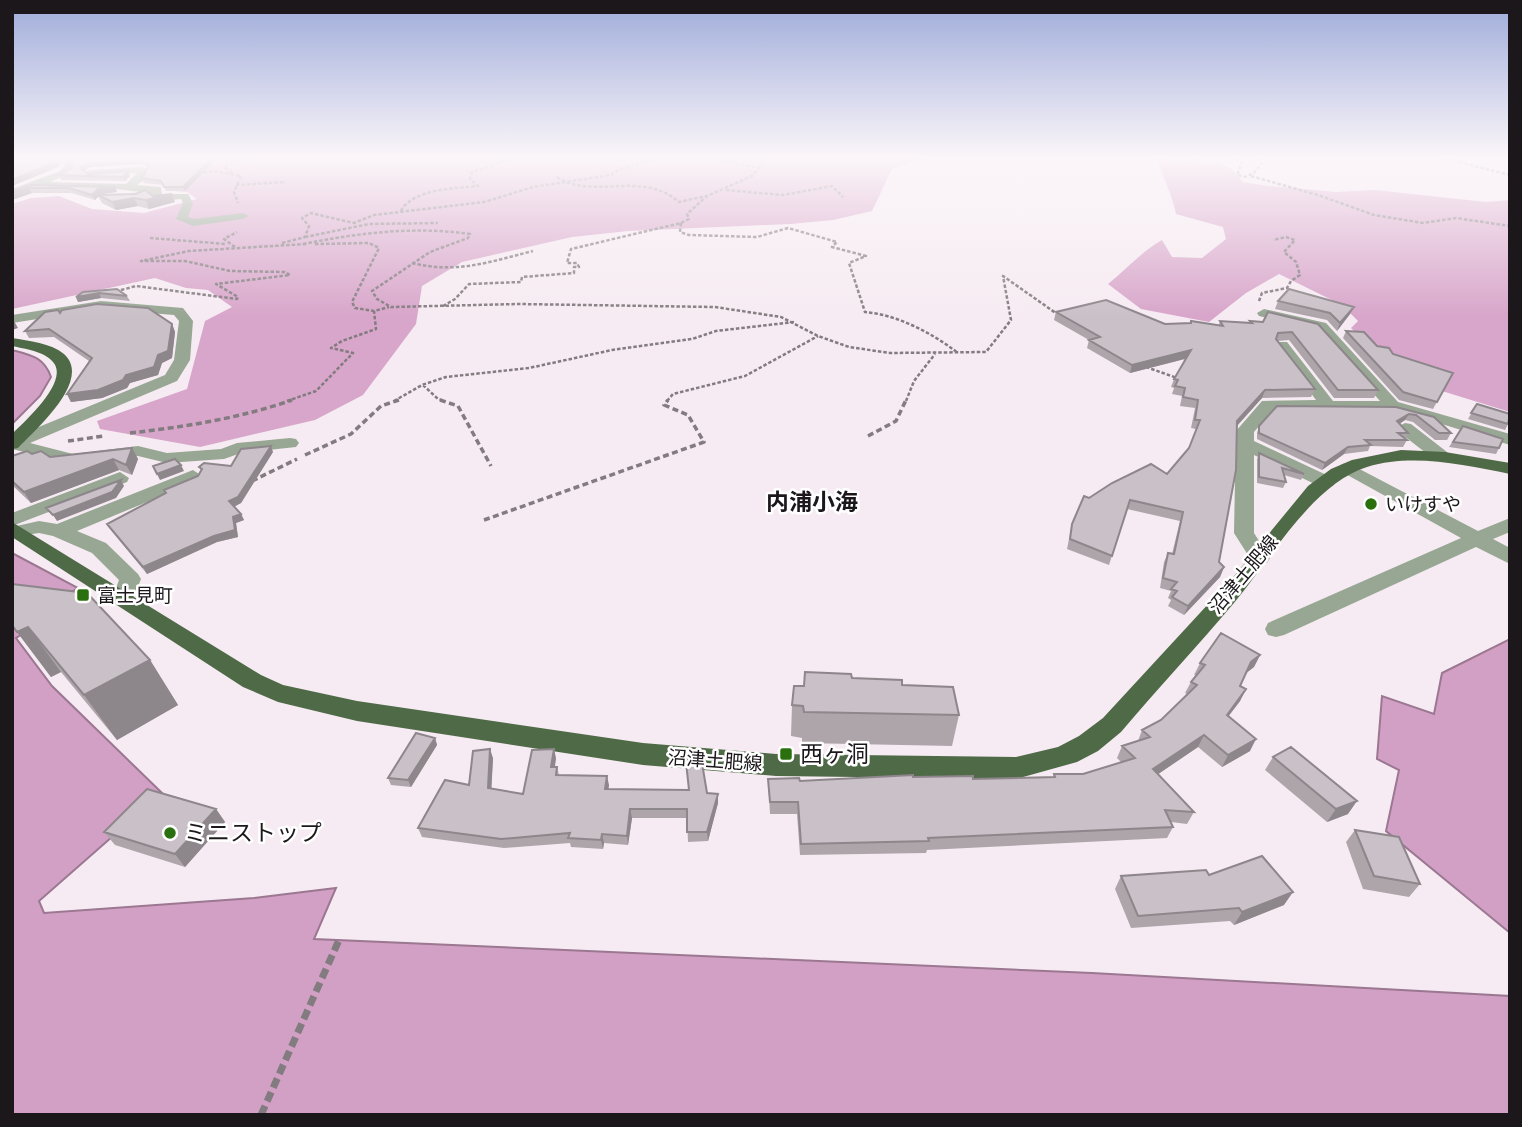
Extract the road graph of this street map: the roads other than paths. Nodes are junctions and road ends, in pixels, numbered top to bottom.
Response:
1 (185, 211) edge
2 (243, 216) road end
3 (1264, 313) edge
4 (12, 319) edge
5 (12, 342) edge
6 (1282, 345) edge
7 (1328, 405) junction
8 (1393, 406) junction
9 (1405, 428) edge
10 (1510, 440) edge
11 (290, 443) dead end
12 (13, 444) edge
13 (1245, 444) junction
14 (1441, 456) junction
15 (1348, 468) junction
16 (1510, 469) edge
17 (193, 477) edge
18 (120, 478) edge
19 (1326, 482) junction
20 (1510, 524) edge
21 (14, 527) edge
22 (59, 531) junction
23 (1478, 540) junction
24 (1510, 557) edge
25 (1260, 558) junction
26 (123, 599) junction
27 (1276, 629) dead end

1 - 2 street
3 - 8 street
4 - 12 street
5 - 12 main road
6 - 7 street
7 - 8 street
7 - 13 street
8 - 10 street
9 - 14 street
11 - 12 street
13 - 19 street
13 - 25 street
14 - 15 main road, 沼津土肥線
14 - 16 main road, 沼津土肥線
15 - 19 main road, 沼津土肥線
15 - 23 street
17 - 22 street
18 - 21 street
19 - 25 main road, 沼津土肥線
20 - 23 street
21 - 22 street
21 - 26 main road, 沼津土肥線
22 - 26 street
23 - 24 street
23 - 27 street
25 - 26 main road, 沼津土肥線

